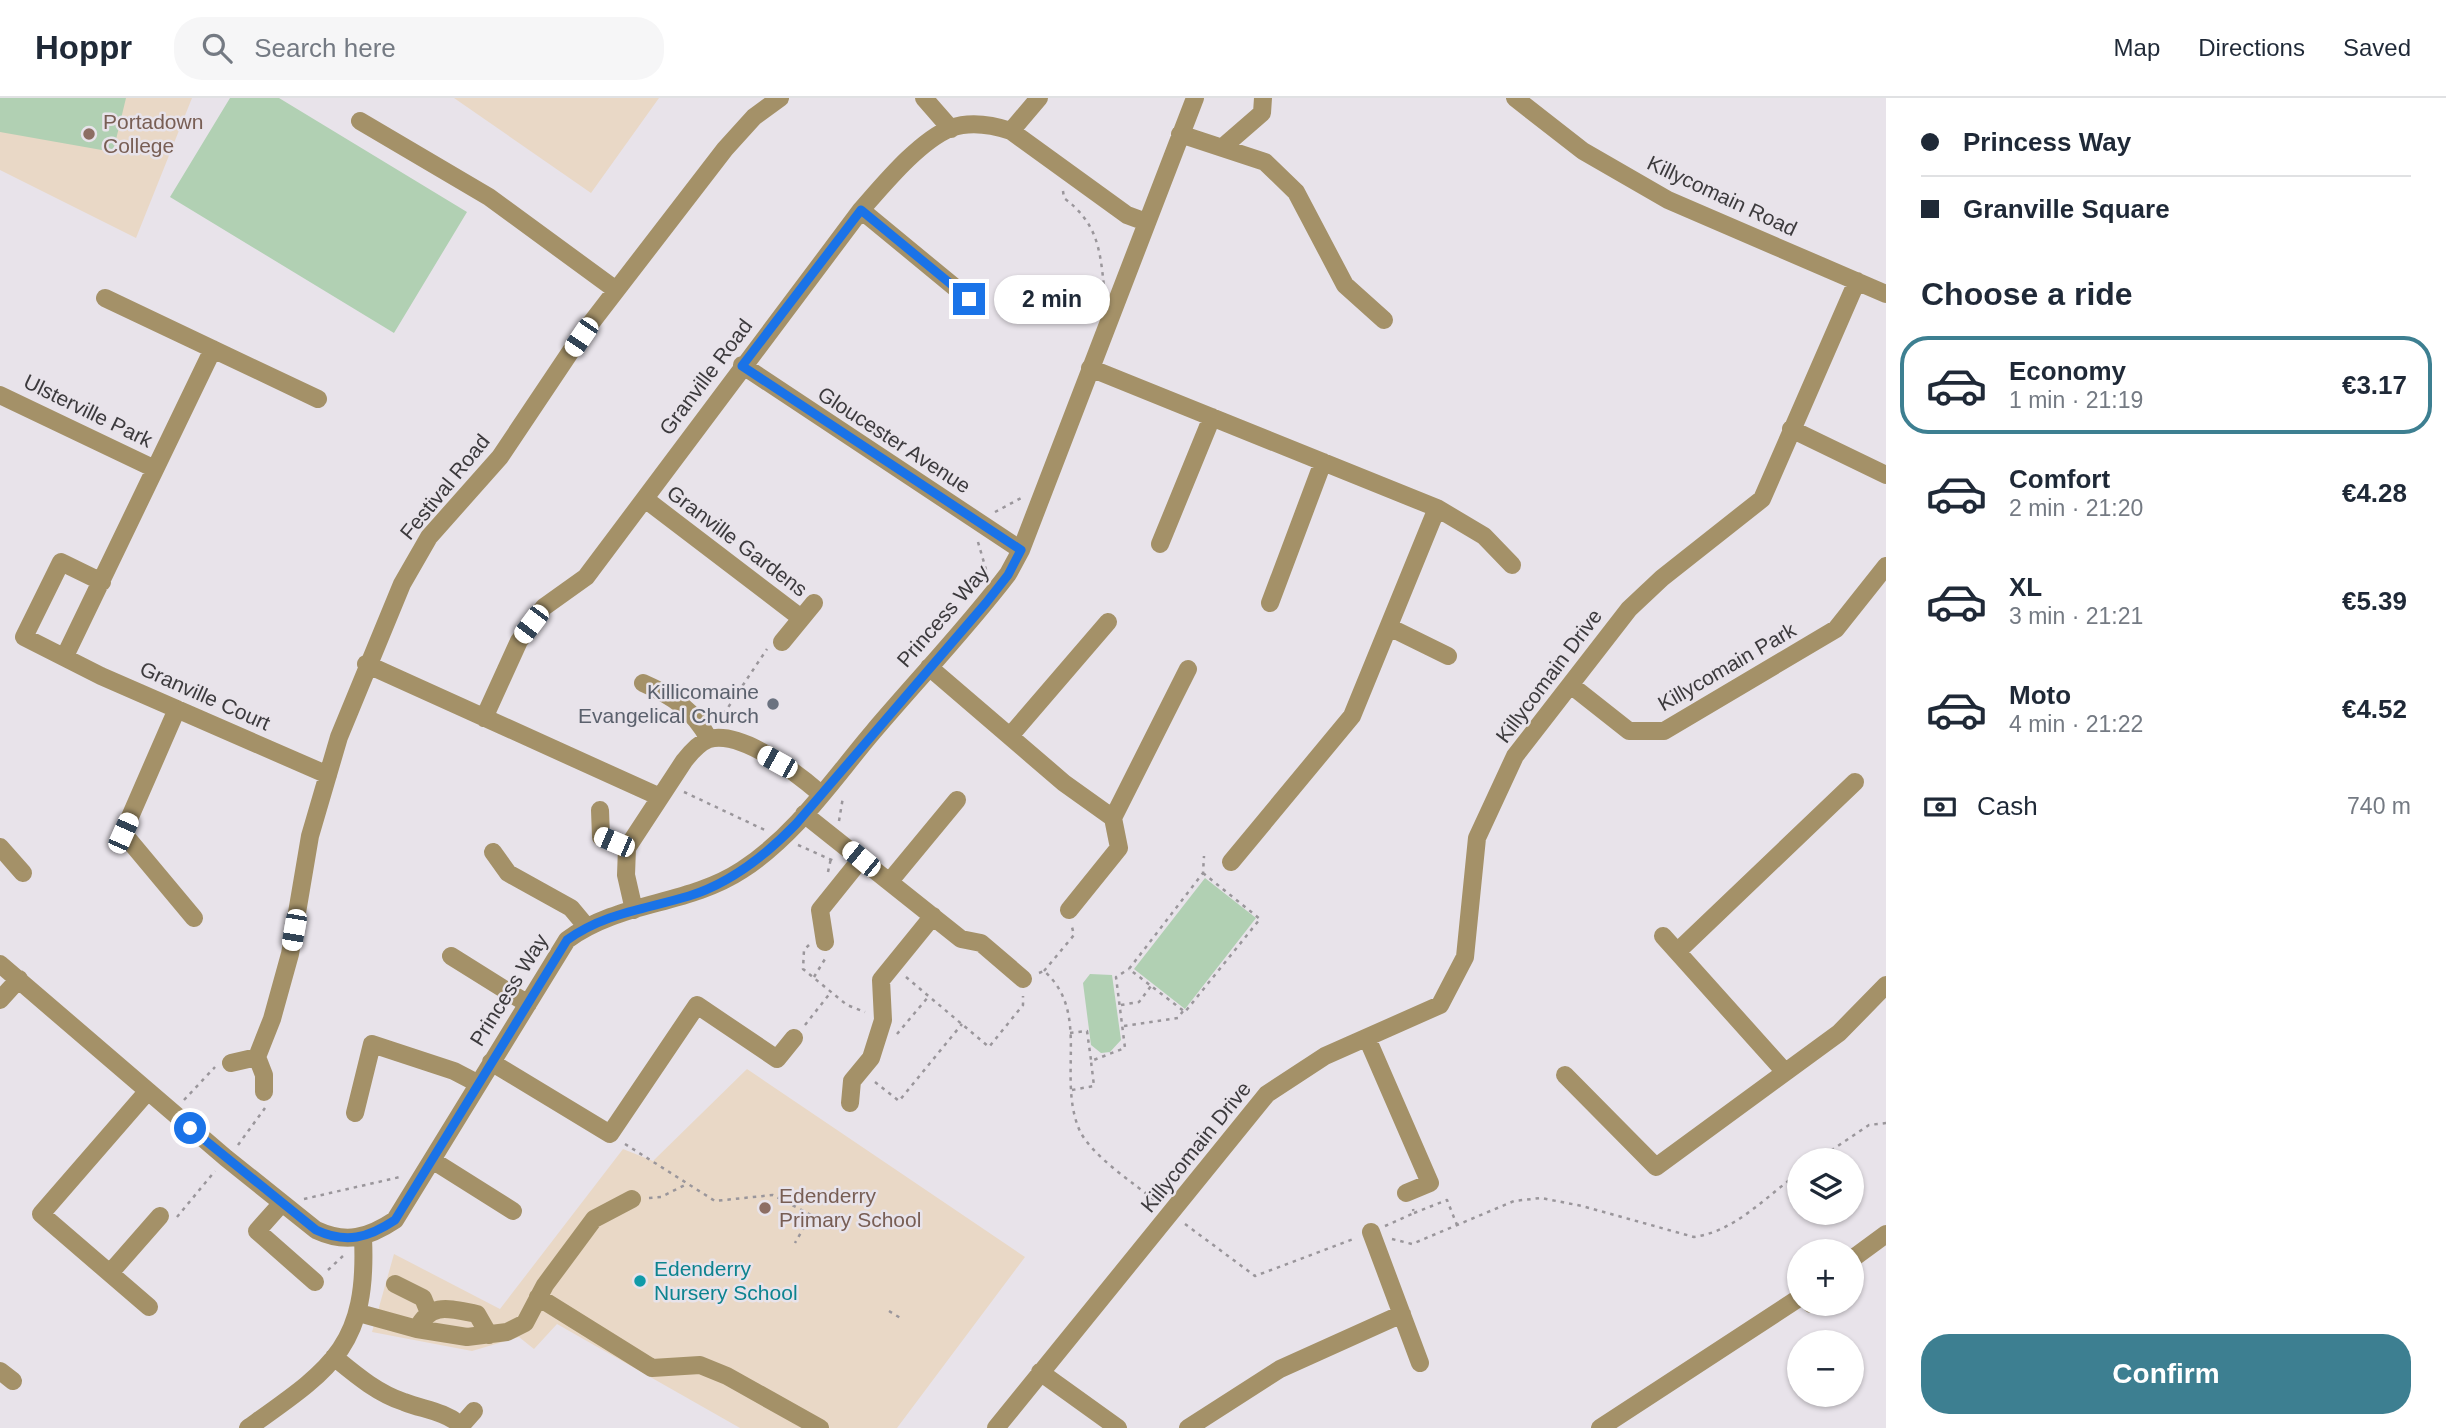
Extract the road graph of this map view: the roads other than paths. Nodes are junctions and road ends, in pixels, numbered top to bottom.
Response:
1 (780, 98) edge
2 (925, 98) edge
3 (1039, 98) edge
4 (1195, 98) edge
5 (1263, 98) edge
6 (1515, 98) edge
7 (360, 121) dead end
8 (951, 128) junction
9 (1012, 131) junction
10 (1180, 134) junction
11 (1224, 146) junction
12 (861, 210) junction
13 (1146, 222) junction
14 (1857, 281) junction
15 (617, 290) junction
16 (1886, 294) edge
17 (105, 298) dead end
18 (969, 299) dead end
19 (1384, 320) dead end
20 (213, 349) junction
21 (742, 366) junction
22 (1090, 368) junction
23 (0, 395) edge
24 (318, 399) dead end
25 (1212, 417) junction
26 (1791, 429) junction
27 (1323, 462) junction
28 (155, 469) junction
29 (1886, 475) edge
30 (645, 499) junction
31 (1437, 508) junction
32 (1160, 544) dead end
33 (1021, 550) junction
34 (1512, 565) dead end
35 (1886, 566) edge
36 (102, 582) junction
37 (814, 603) dead end
38 (1270, 603) dead end
39 (801, 618) junction
40 (1108, 622) dead end
41 (1389, 627) junction
42 (782, 642) road end
43 (65, 656) junction
44 (1448, 656) dead end
45 (366, 664) junction
46 (929, 667) junction
47 (1188, 669) dead end
48 (643, 683) dead end
49 (1572, 686) junction
50 (177, 709) junction
51 (485, 718) junction
52 (1010, 736) junction
53 (716, 739) junction
54 (328, 775) junction
55 (1855, 782) dead end
56 (664, 791) junction
57 (821, 794) junction
58 (957, 800) dead end
59 (600, 810) dead end
60 (804, 814) junction
61 (1113, 818) junction
62 (0, 847) edge
63 (627, 848) junction
64 (493, 852) dead end
65 (1231, 862) dead end
66 (856, 864) junction
67 (23, 873) dead end
68 (890, 881) junction
69 (634, 910) junction
70 (1069, 910) road end
71 (933, 916) junction
72 (194, 918) dead end
73 (586, 926) junction
74 (824, 936) road end
75 (1663, 936) dead end
76 (1678, 951) junction
77 (451, 956) dead end
78 (0, 964) edge
79 (19, 979) junction
80 (1023, 979) road end
81 (1886, 985) edge
82 (0, 1000) edge
83 (528, 1004) junction
84 (794, 1038) road end
85 (1367, 1038) junction
86 (257, 1057) junction
87 (491, 1062) junction
88 (230, 1063) road end
89 (1785, 1072) junction
90 (1566, 1075) dead end
91 (478, 1083) junction
92 (147, 1092) junction
93 (264, 1092) road end
94 (850, 1103) dead end
95 (355, 1113) dead end
96 (432, 1160) junction
97 (1406, 1193) road end
98 (632, 1199) road end
99 (286, 1207) junction
100 (513, 1212) dead end
101 (160, 1216) road end
102 (1371, 1232) road end
103 (1886, 1234) edge
104 (363, 1238) junction
105 (1864, 1250) edge
106 (110, 1273) junction
107 (315, 1282) road end
108 (395, 1284) dead end
109 (538, 1297) junction
110 (1787, 1306) edge
111 (149, 1307) dead end
112 (359, 1313) junction
113 (429, 1313) junction
114 (1402, 1314) junction
115 (417, 1329) junction
116 (489, 1335) junction
117 (334, 1357) junction
118 (1420, 1363) dead end
119 (1041, 1372) junction
120 (474, 1411) dead end
121 (460, 1427) edge
122 (247, 1428) edge
123 (820, 1428) edge
124 (996, 1428) edge
125 (1118, 1428) edge
126 (1188, 1428) edge
127 (1600, 1428) edge

1 - 15 street, Festival Road
2 - 8 street
3 - 9 street
4 - 10 street, Princess Way
5 - 11 street
6 - 14 street, Killycomain Road
7 - 15 street
8 - 9 street
8 - 12 street, Granville Road
9 - 13 street
10 - 11 street
10 - 13 street, Princess Way
11 - 19 street
12 - 18 street
12 - 21 street, Granville Road
13 - 22 street, Princess Way
14 - 16 street, Killycomain Road
14 - 26 street, Killycomain Drive
15 - 45 street, Festival Road
17 - 20 street
20 - 24 street
20 - 28 street
21 - 30 street, Granville Road
21 - 33 street, Gloucester Avenue
22 - 25 street
22 - 33 street, Princess Way
23 - 28 street, Ulsterville Park
25 - 27 street
25 - 32 street
26 - 29 street
26 - 49 street, Killycomain Drive
27 - 31 street
27 - 38 street
28 - 36 street
30 - 39 street, Granville Gardens
30 - 51 street, Granville Road
31 - 34 street
31 - 41 street
33 - 46 street, Princess Way
35 - 49 street, Killycomain Park
36 - 43 street
36 - 43 street, Granville Court
37 - 39 street, Granville Gardens
39 - 42 street, Granville Gardens
40 - 52 street
41 - 44 street
41 - 65 street
43 - 50 street, Granville Court
45 - 51 street
45 - 54 street, Festival Road
46 - 52 street
46 - 57 street, Princess Way
47 - 61 street
48 - 53 street
49 - 85 street, Killycomain Drive
50 - 54 street, Granville Court
50 - 72 street
51 - 56 street
52 - 61 street
53 - 56 street
53 - 57 street
54 - 86 street, Festival Road
55 - 76 street
56 - 63 street
57 - 60 street, Princess Way
58 - 68 street
59 - 63 street
60 - 66 street
60 - 69 street, Princess Way
61 - 70 street
62 - 67 street
63 - 69 street
64 - 73 street
66 - 68 street
66 - 74 street
68 - 71 street
69 - 73 street, Princess Way
71 - 80 street
71 - 94 street
73 - 83 street, Princess Way
75 - 76 street
76 - 89 street
77 - 83 street
78 - 79 street
79 - 82 street
79 - 92 street
81 - 89 street
83 - 87 street, Princess Way
84 - 87 street
85 - 97 street
85 - 119 street, Killycomain Drive
86 - 88 street
86 - 93 street
87 - 91 street, Princess Way
89 - 90 street
91 - 95 street
91 - 96 street, Princess Way
92 - 99 street
92 - 106 street
96 - 100 street
96 - 104 street, Princess Way
98 - 109 street
99 - 104 street
99 - 107 street
101 - 106 street
102 - 114 street
103 - 105 street
104 - 112 street
106 - 111 street
108 - 113 street
109 - 116 street
109 - 123 street
110 - 127 street
112 - 115 street
112 - 117 street
113 - 115 street
113 - 116 street
114 - 118 street
114 - 126 street
115 - 116 street
117 - 121 street
117 - 122 street
119 - 124 street, Killycomain Drive
119 - 125 street
120 - 121 street

